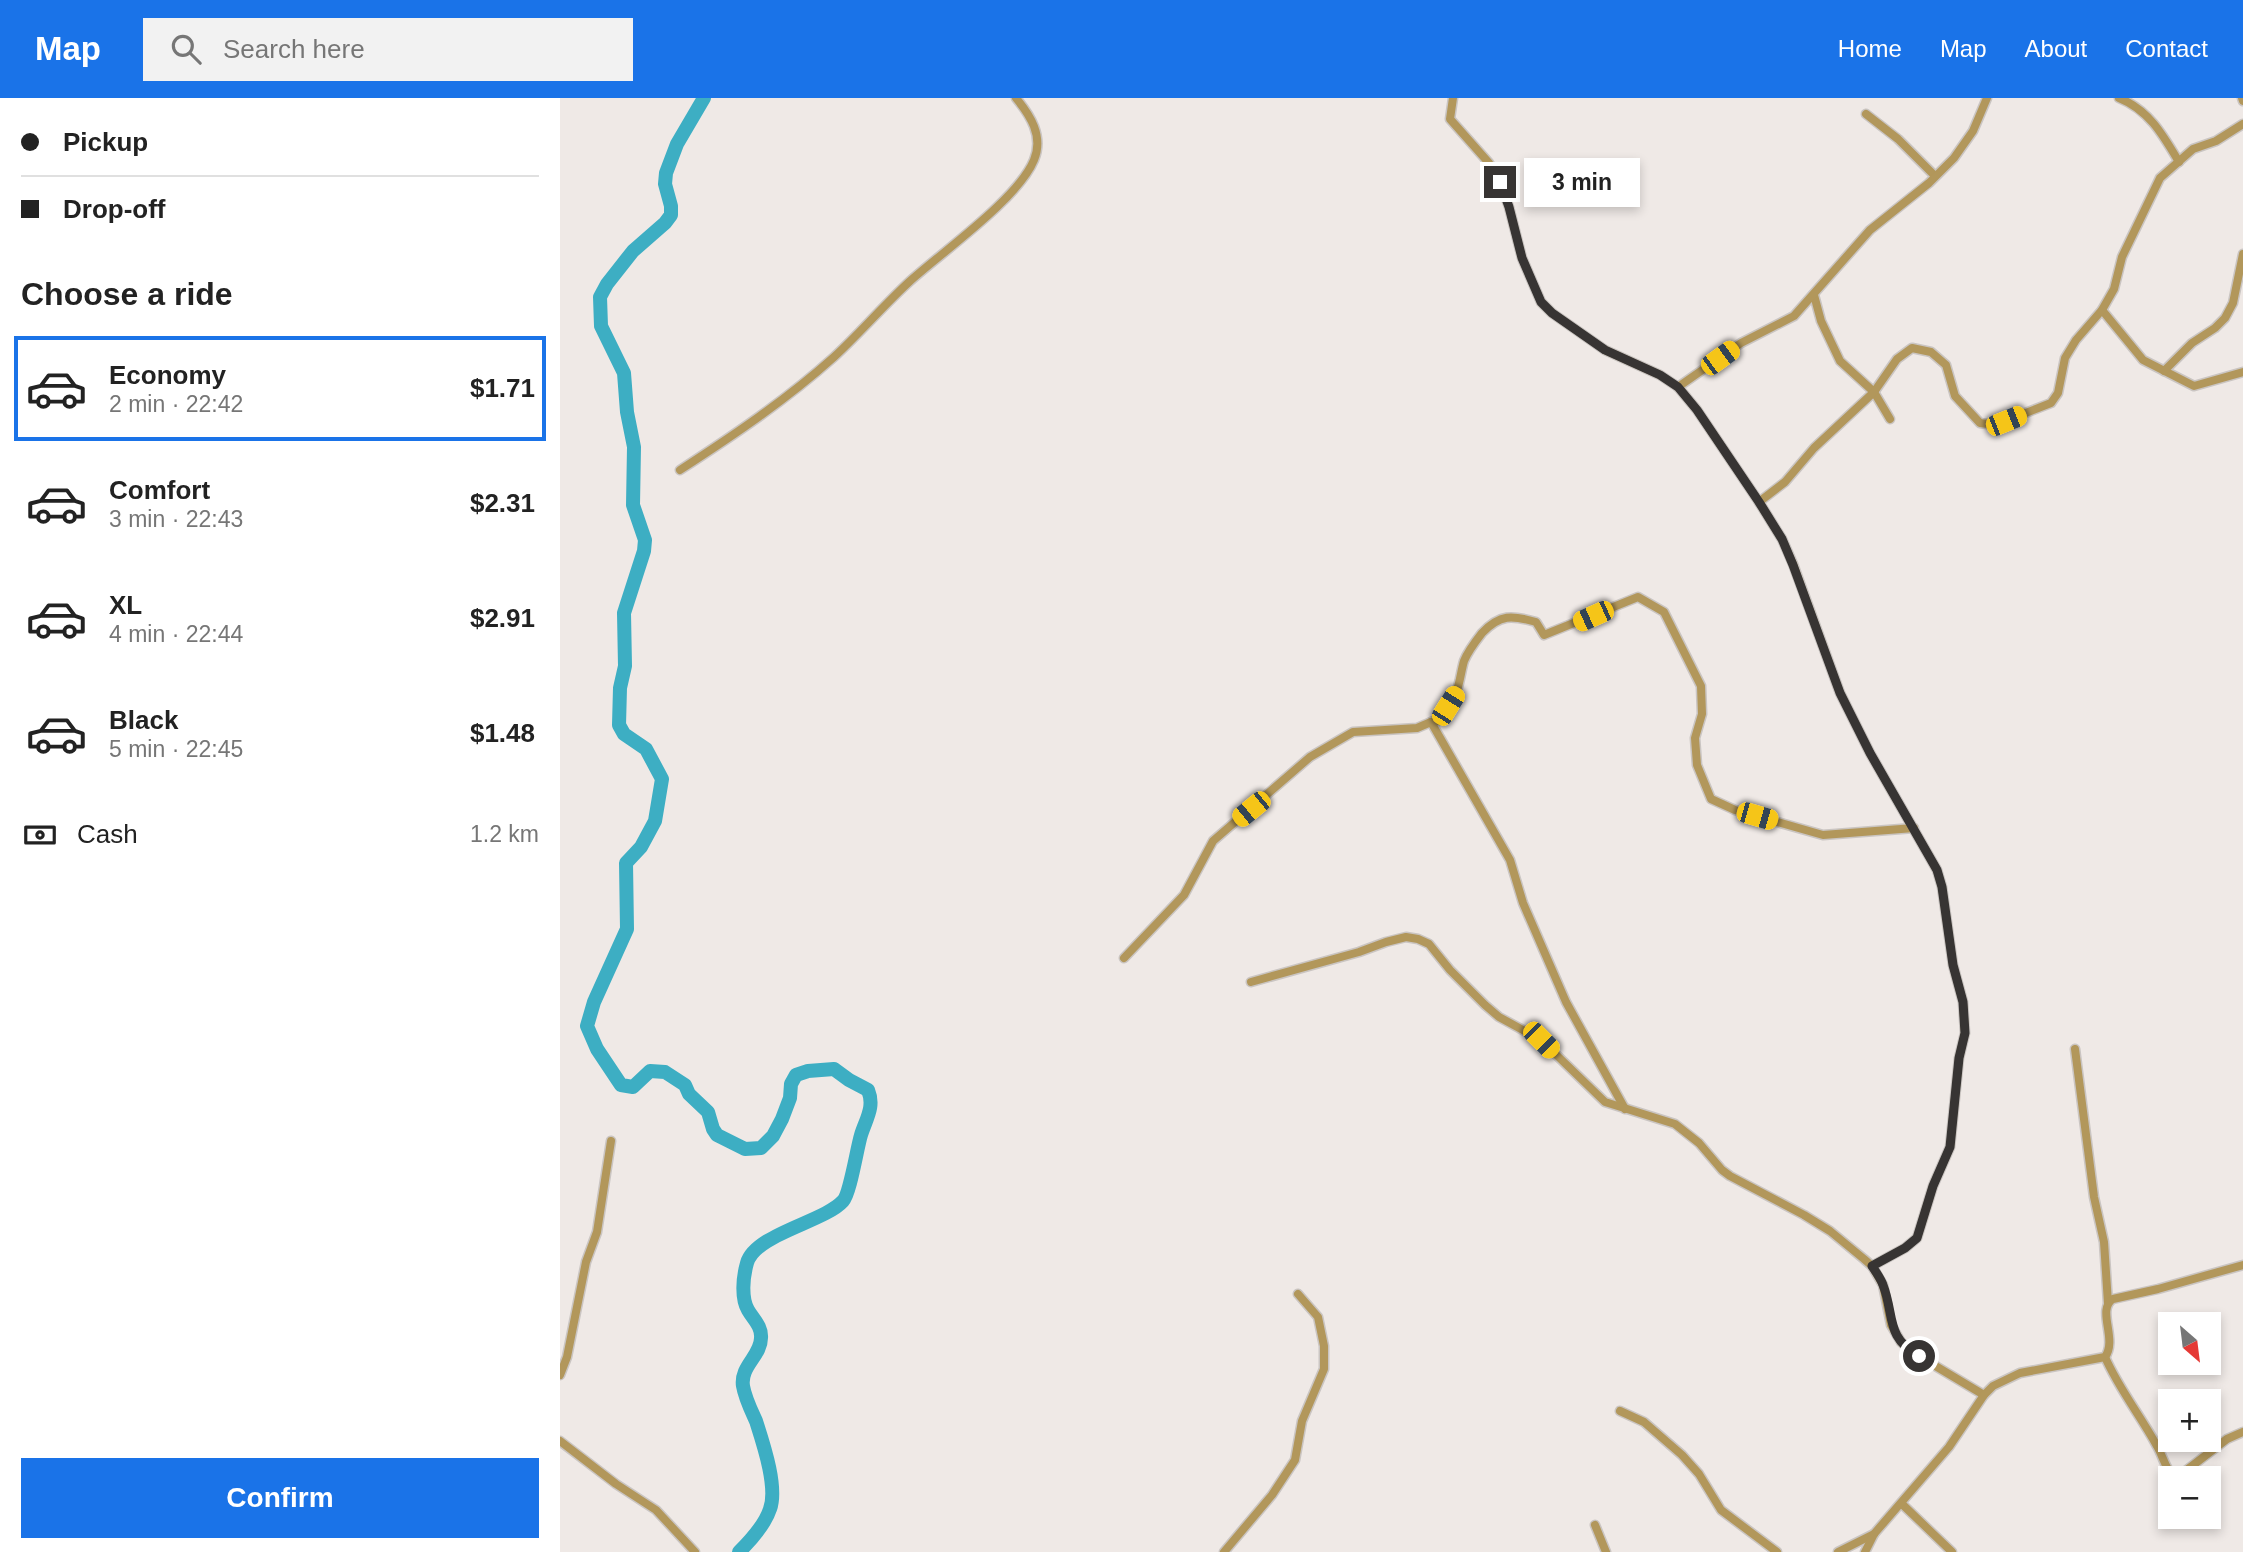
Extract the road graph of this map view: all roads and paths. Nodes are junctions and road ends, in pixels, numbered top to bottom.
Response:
1 (1016, 98) edge
2 (1453, 98) edge
3 (1987, 98) edge
4 (2119, 98) edge
5 (1867, 114) dead end
6 (2243, 124) edge
7 (2179, 162) junction
8 (1935, 176) junction
9 (2243, 254) edge
10 (1814, 295) junction
11 (2102, 310) junction
12 (2164, 372) junction
13 (2243, 372) edge
14 (1678, 387) junction
15 (1874, 392) junction
16 (1890, 419) dead end
17 (680, 470) dead end
18 (1759, 502) junction
19 (1431, 722) junction
20 (1914, 828) junction
21 (1124, 958) dead end
22 (1251, 982) dead end
23 (2074, 1049) dead end
24 (1625, 1109) junction
25 (611, 1141) dead end
26 (2243, 1265) edge
27 (1872, 1266) junction
28 (1298, 1294) dead end
29 (2108, 1303) junction
30 (2105, 1357) junction
31 (560, 1375) edge
32 (1984, 1395) junction
33 (1620, 1411) dead end
34 (2243, 1433) edge
35 (560, 1441) edge
36 (2166, 1466) edge
37 (2194, 1466) edge
38 (1902, 1504) junction
39 (1595, 1525) dead end
40 (1874, 1534) junction
41 (694, 1552) edge
42 (1224, 1552) edge
43 (1606, 1552) edge
44 (1777, 1552) edge
45 (1838, 1552) edge
46 (1865, 1552) edge
47 (1952, 1552) edge

1 - 17 street
2 - 14 street
3 - 8 street
4 - 7 street
5 - 8 street
6 - 7 street
7 - 11 street
8 - 10 street
9 - 12 street
10 - 14 street
10 - 15 street
11 - 12 street
11 - 15 street
12 - 13 street
14 - 18 street
15 - 16 street
15 - 18 street
18 - 20 street
19 - 20 street
19 - 21 street
19 - 24 street
20 - 27 street
22 - 24 street
23 - 29 street
24 - 27 street
25 - 31 street
26 - 29 street
27 - 32 street
28 - 42 street
29 - 30 street
30 - 32 street
30 - 36 street
32 - 38 street
33 - 44 street
34 - 37 street
35 - 41 street
38 - 40 street
38 - 47 street
39 - 43 street
40 - 45 street
40 - 46 street

